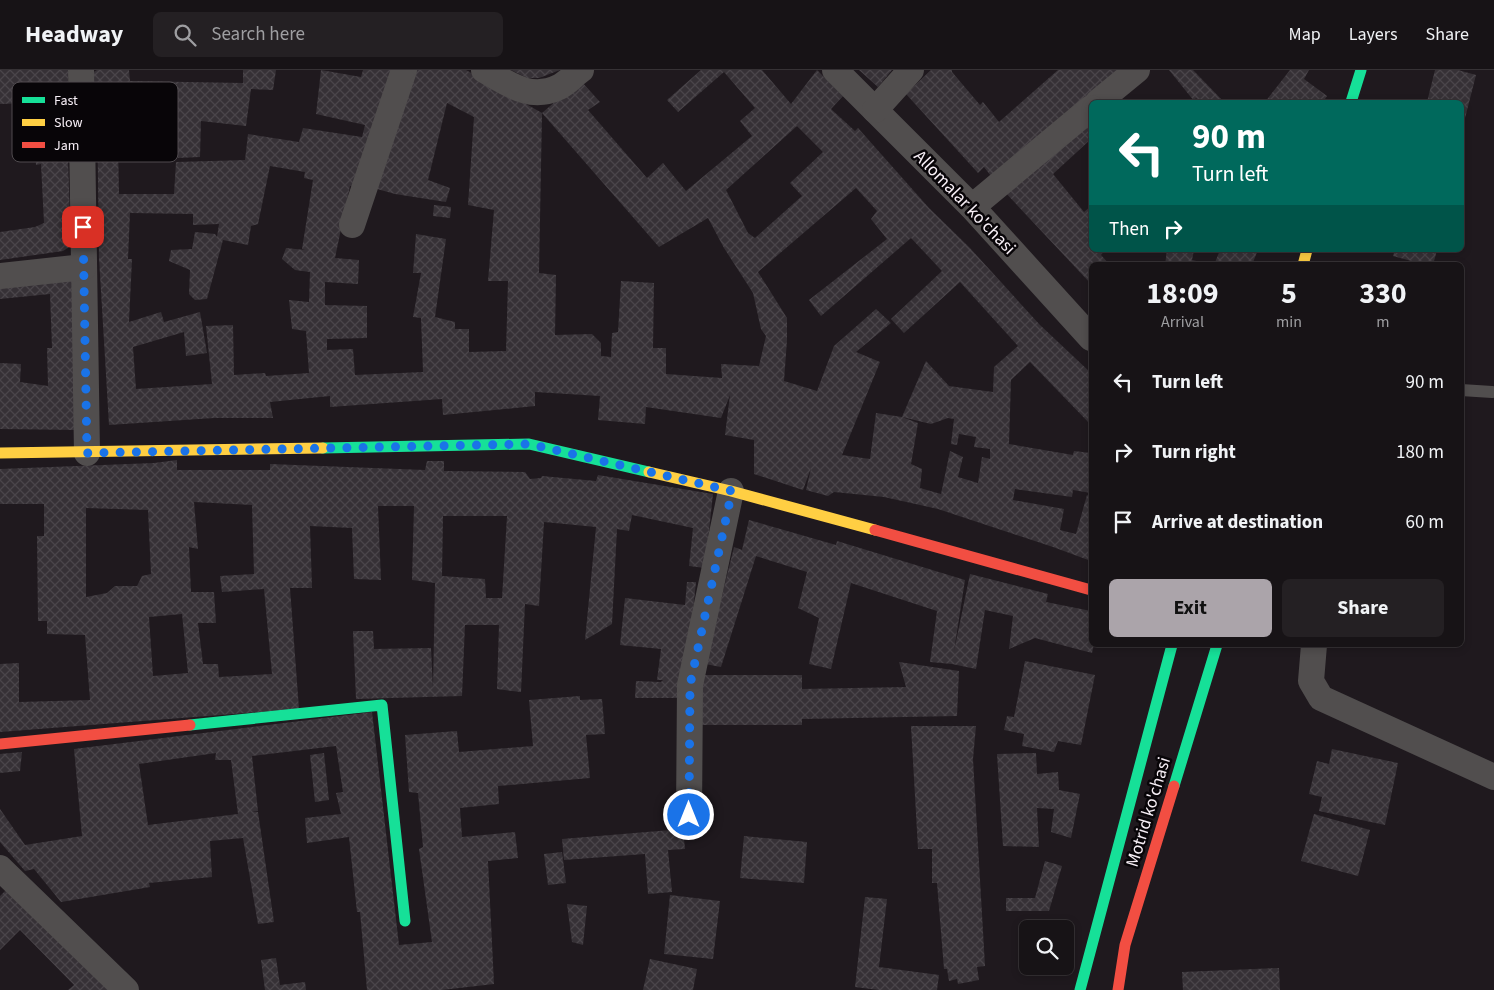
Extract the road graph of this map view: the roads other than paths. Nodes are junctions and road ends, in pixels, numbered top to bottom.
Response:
1 (404, 70) edge
2 (484, 70) edge
3 (581, 70) edge
4 (835, 70) edge
5 (911, 70) edge
6 (1137, 70) edge
7 (1361, 70) edge
8 (1100, 100) edge
9 (1352, 100) edge
10 (875, 110) junction
11 (1089, 110) edge
12 (82, 162) edge
13 (972, 207) junction
14 (352, 225) dead end
15 (84, 267) junction
16 (0, 276) edge
17 (1089, 336) edge
18 (1464, 390) edge
19 (1492, 392) dead end
20 (87, 453) junction
21 (0, 454) edge
22 (732, 491) junction
23 (1089, 589) edge
24 (1171, 647) edge
25 (1216, 647) edge
26 (1314, 647) edge
27 (0, 744) edge
28 (1494, 777) edge
29 (689, 815) dead end
30 (2, 873) edge
31 (405, 921) dead end
32 (126, 990) edge
33 (1080, 990) edge
34 (1118, 990) edge

1 - 14 street
2 - 3 street
4 - 10 street, Allomalar ko'chasi
5 - 10 street
6 - 8 street
7 - 9 street
10 - 13 street, Allomalar ko'chasi
11 - 13 street
12 - 15 street
13 - 17 street, Allomalar ko'chasi
15 - 16 street
15 - 20 street
18 - 19 lane
20 - 21 street
20 - 22 street
22 - 23 street
22 - 29 street
24 - 33 street, Motrid ko'chasi
25 - 34 street, Motrid ko'chasi
26 - 28 street
27 - 31 street
30 - 32 street

